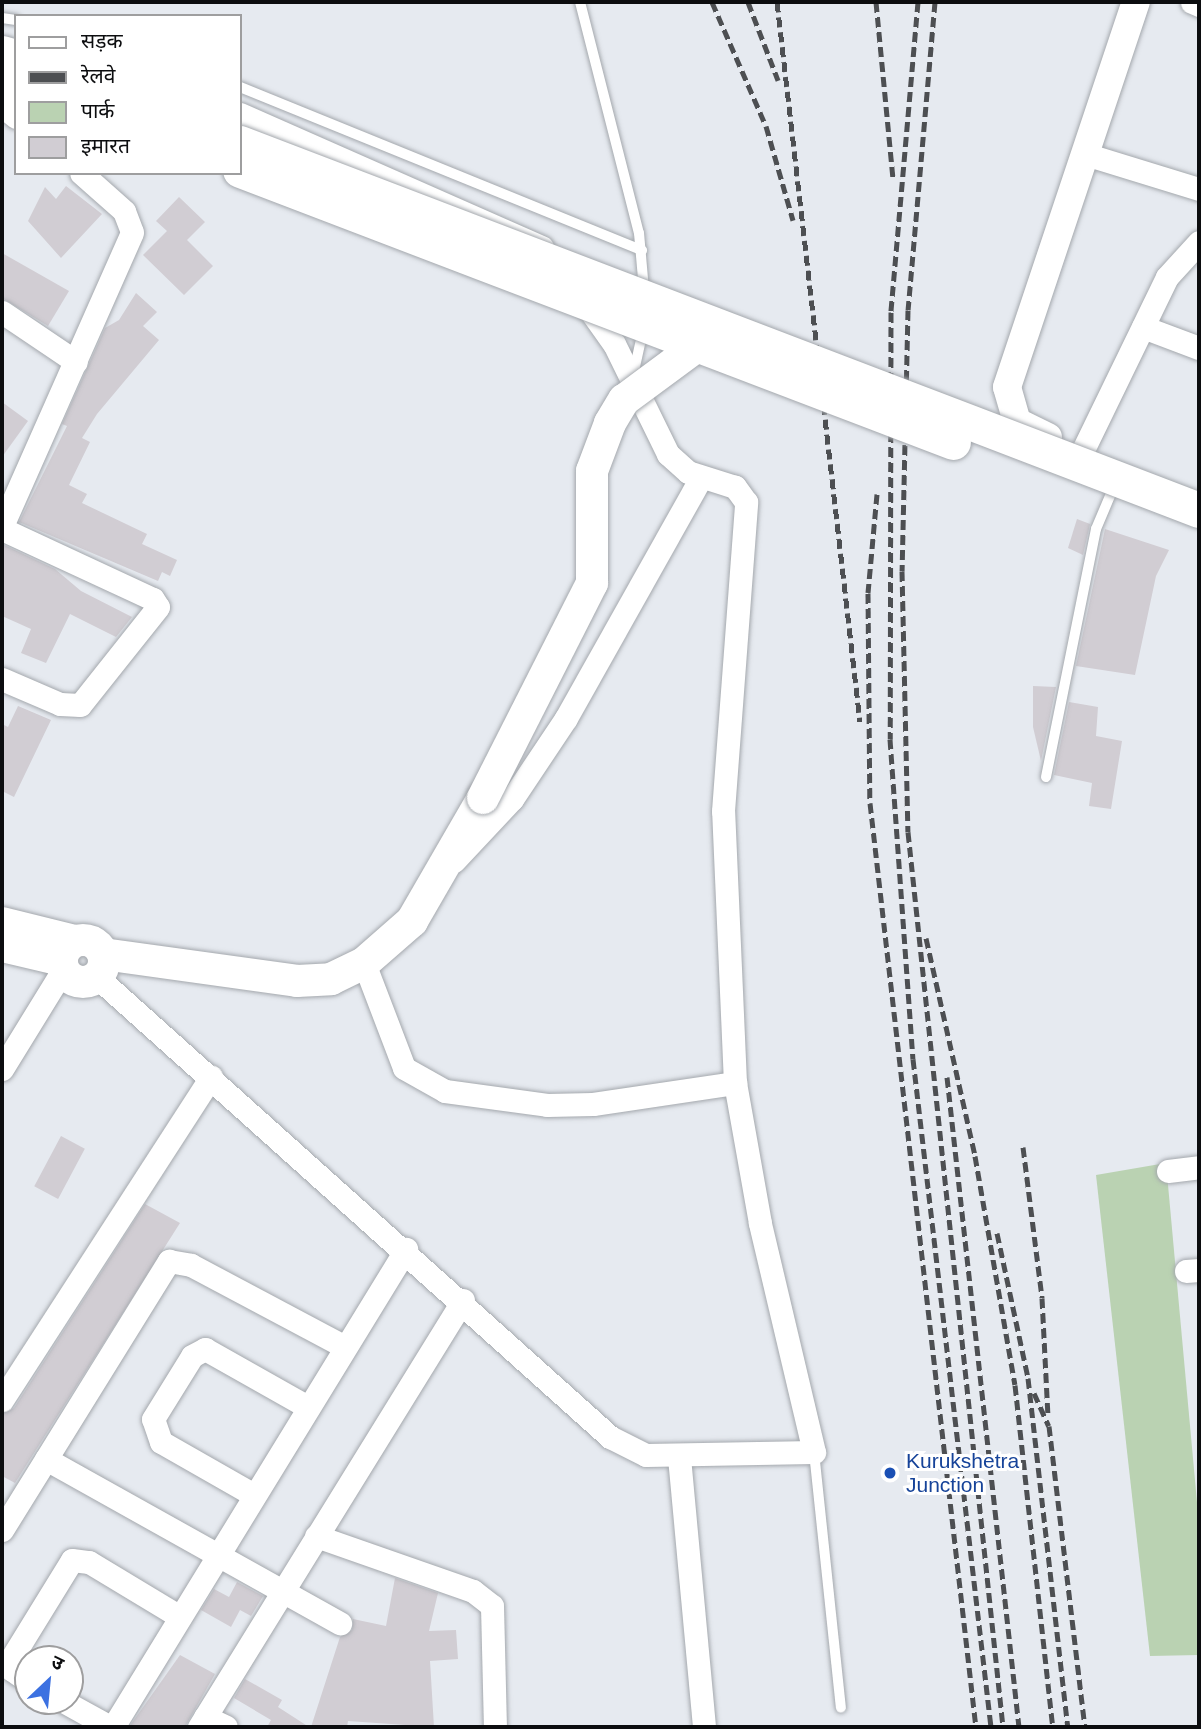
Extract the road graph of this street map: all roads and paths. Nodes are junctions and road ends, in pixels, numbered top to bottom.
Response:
1 (580, 2) edge
2 (1136, 2) edge
3 (1192, 2) edge
4 (1199, 5) edge
5 (242, 88) edge
6 (242, 115) edge
7 (242, 144) edge
8 (1085, 154) junction
9 (242, 171) edge
10 (82, 175) edge
11 (1199, 189) edge
12 (1199, 242) edge
13 (642, 250) junction
14 (2, 312) edge
15 (1143, 327) junction
16 (697, 346) junction
17 (1199, 348) edge
18 (76, 362) junction
19 (631, 382) junction
20 (1083, 450) junction
21 (1123, 464) junction
22 (701, 477) junction
23 (1199, 491) edge
24 (1199, 510) edge
25 (2, 527) edge
26 (1199, 534) edge
27 (2, 679) edge
28 (1046, 776) dead end
29 (449, 865) junction
30 (2, 923) edge
31 (2, 946) edge
32 (80, 960) junction
33 (364, 963) junction
34 (2, 1069) edge
35 (211, 1077) junction
36 (735, 1083) junction
37 (1199, 1167) edge
38 (1168, 1171) dead end
39 (406, 1249) junction
40 (463, 1300) junction
41 (345, 1347) junction
42 (2, 1400) edge
43 (308, 1407) junction
44 (814, 1452) junction
45 (680, 1457) junction
46 (46, 1459) junction
47 (254, 1494) junction
48 (2, 1530) edge
49 (316, 1536) junction
50 (217, 1557) junction
51 (279, 1590) junction
52 (180, 1617) junction
53 (340, 1623) dead end
54 (20, 1645) edge
55 (14, 1654) edge
56 (14, 1671) edge
57 (841, 1708) dead end
58 (84, 1712) edge
59 (210, 1724) edge
60 (111, 1727) edge
61 (495, 1727) edge
62 (704, 1727) edge

1 - 13 lane
2 - 8 street
3 - 4 street
5 - 13 lane
6 - 19 street
7 - 24 main road, bridge
8 - 11 street
8 - 20 street
9 - 16 main road, bridge
10 - 18 street
12 - 15 street
13 - 19 lane
14 - 18 street
15 - 17 street
15 - 20 street
16 - 26 main road, bridge
16 - 29 main road, bridge
18 - 25 street
19 - 22 street
20 - 21 street
21 - 23 street
21 - 28 lane
22 - 29 street
22 - 36 street
25 - 27 street
29 - 33 main road
30 - 32 main road
31 - 32 main road
32 - 33 main road
32 - 34 street
32 - 35 street
33 - 36 street
35 - 39 street
35 - 42 street
36 - 44 street
37 - 38 street
39 - 40 street
39 - 41 street
40 - 45 street
40 - 49 street
41 - 43 street
41 - 46 street
43 - 47 street
43 - 47 street
44 - 45 street
44 - 57 lane
45 - 62 street
46 - 48 street
46 - 50 street
47 - 50 street
49 - 51 street
49 - 61 street
50 - 51 street
50 - 52 street
51 - 53 street
51 - 59 street
52 - 54 street
52 - 60 street
55 - 56 street
58 - 60 street

